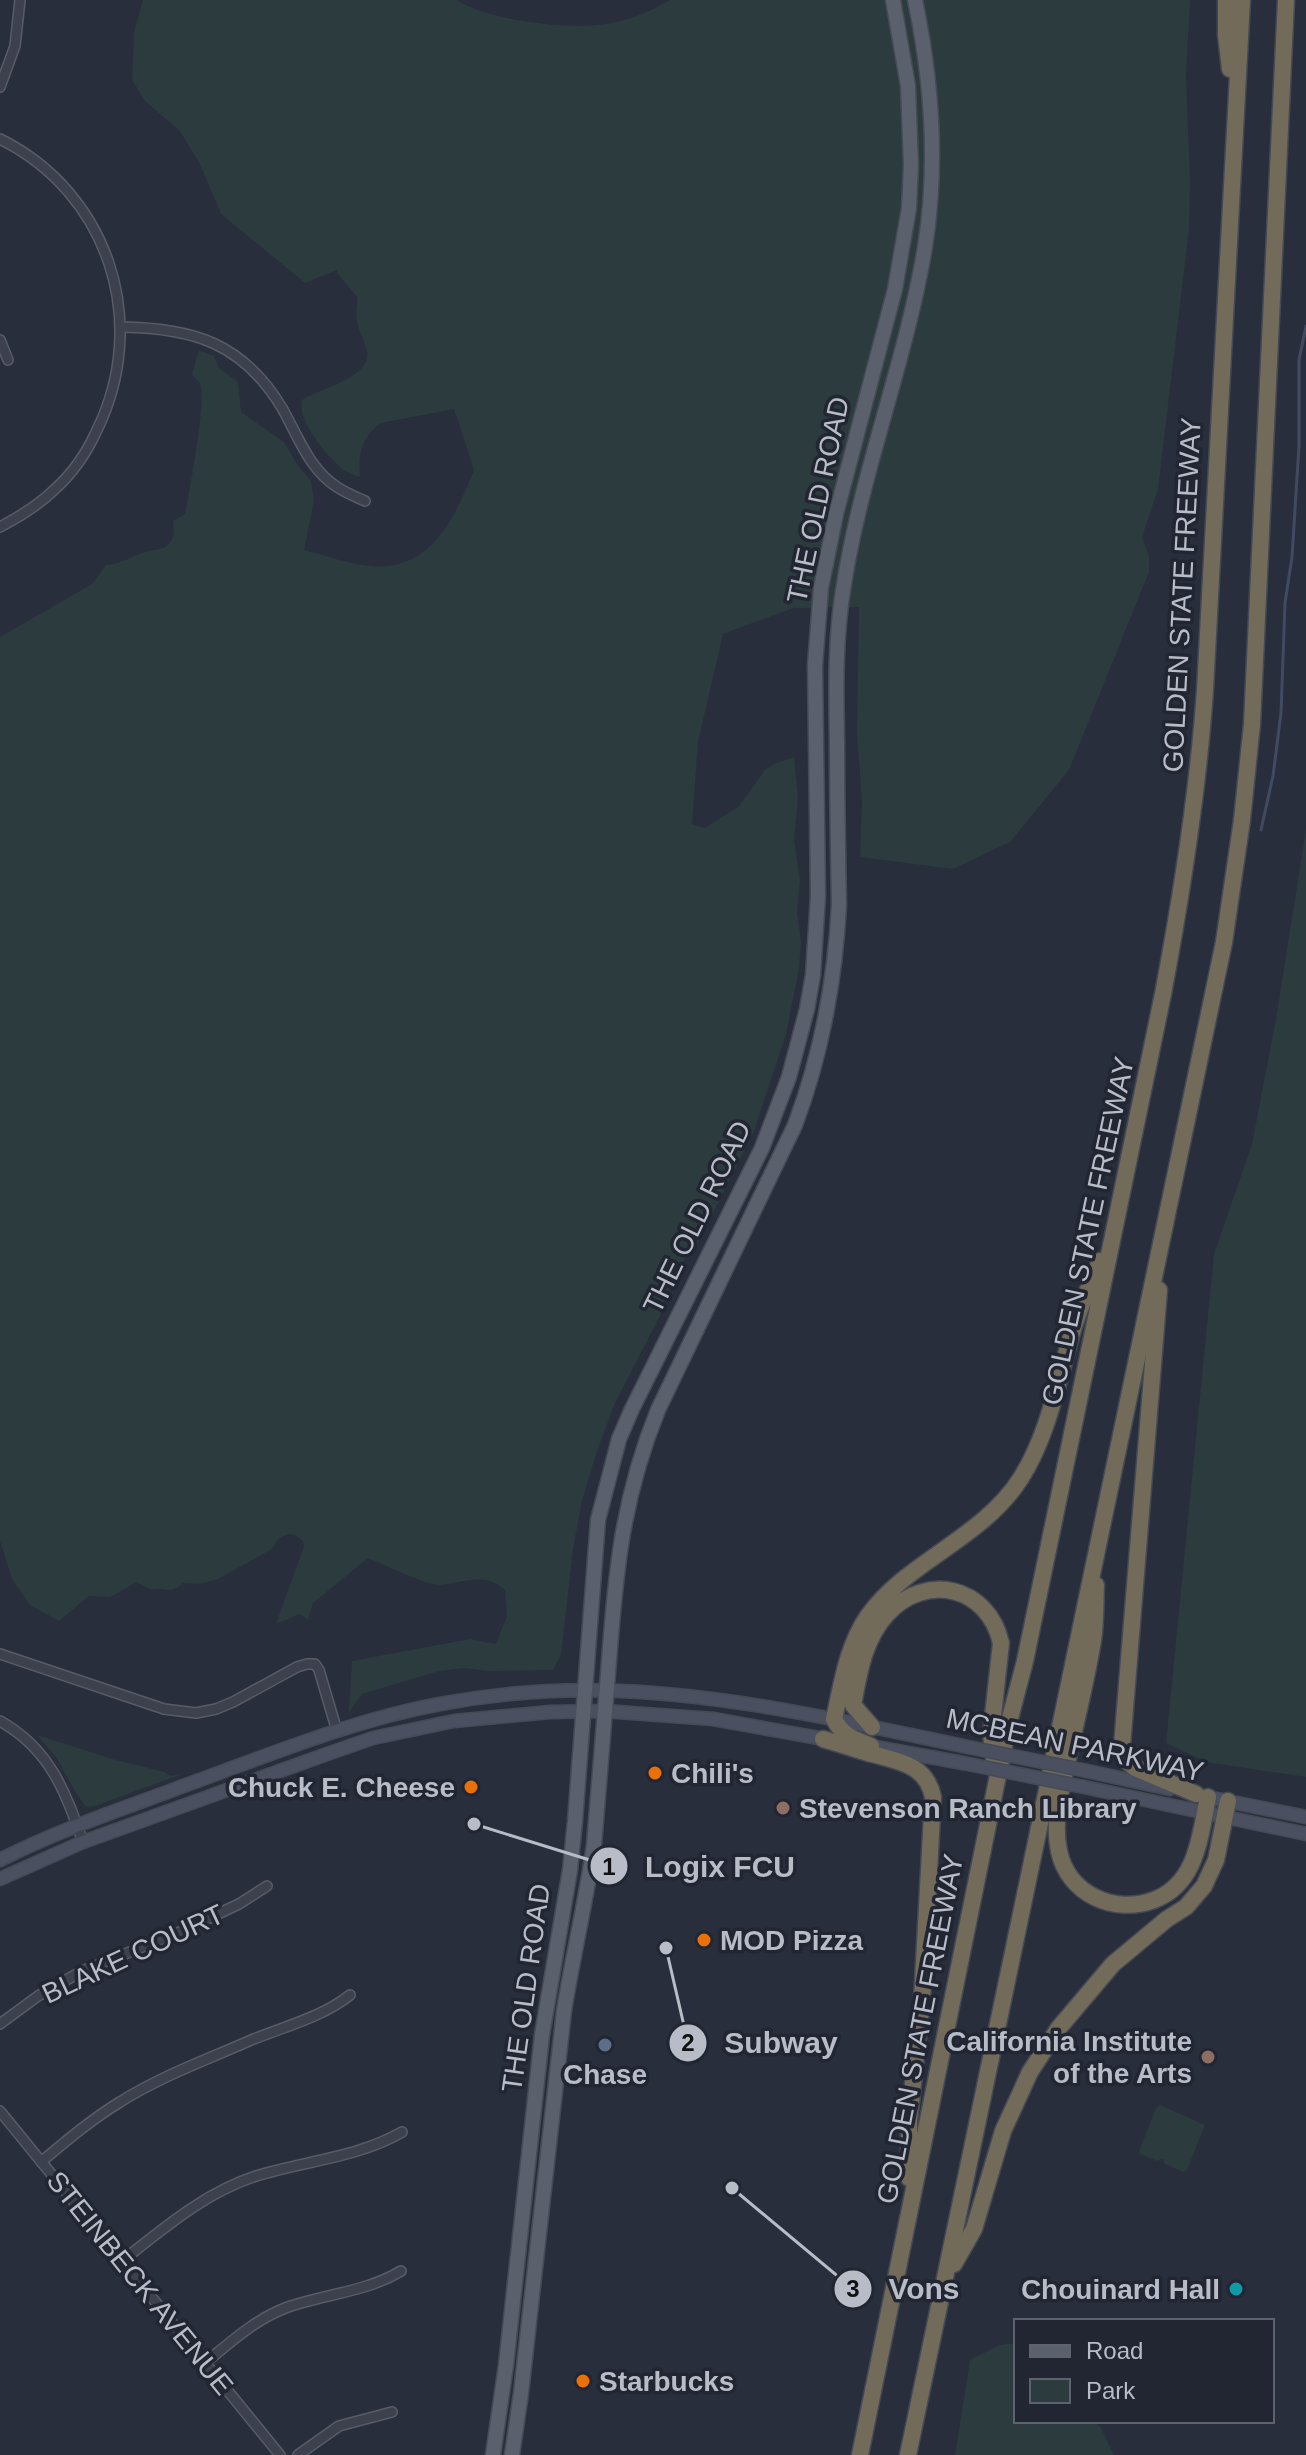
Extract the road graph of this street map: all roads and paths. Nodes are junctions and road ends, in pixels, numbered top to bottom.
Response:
1 (20, 0) edge
2 (893, 0) edge
3 (915, 0) edge
4 (1226, 0) edge
5 (1242, 0) edge
6 (1286, 0) edge
7 (0, 87) edge
8 (1235, 114) junction
9 (0, 139) edge
10 (122, 327) junction
11 (0, 340) edge
12 (8, 360) dead end
13 (365, 501) dead end
14 (0, 527) edge
15 (1116, 1222) junction
16 (1163, 1231) junction
17 (1099, 1531) junction
18 (0, 1654) edge
19 (584, 1690) junction
20 (606, 1690) junction
21 (583, 1711) junction
22 (604, 1711) junction
23 (834, 1719) junction
24 (0, 1721) edge
25 (872, 1727) junction
26 (337, 1731) junction
27 (823, 1739) junction
28 (871, 1746) junction
29 (997, 1782) junction
30 (1203, 1801) junction
31 (1227, 1809) junction
32 (1306, 1817) edge
33 (77, 1825) junction
34 (1306, 1834) edge
35 (83, 1842) junction
36 (0, 1860) edge
37 (0, 1879) edge
38 (267, 1886) dead end
39 (350, 1995) dead end
40 (0, 2024) edge
41 (0, 2111) edge
42 (402, 2132) dead end
43 (41, 2162) junction
44 (908, 2219) junction
45 (122, 2261) junction
46 (401, 2271) dead end
47 (945, 2279) junction
48 (205, 2363) junction
49 (392, 2412) dead end
50 (280, 2455) edge
51 (298, 2455) edge
52 (493, 2455) edge
53 (512, 2455) edge
54 (860, 2455) edge
55 (908, 2455) edge

1 - 7 street
2 - 19 main road, THE OLD ROAD
3 - 20 main road, THE OLD ROAD
4 - 8 highway
5 - 8 highway, GOLDEN STATE FREEWAY
6 - 16 highway
8 - 15 highway, GOLDEN STATE FREEWAY
9 - 10 street
10 - 13 street
10 - 14 street
11 - 12 street
15 - 23 highway
15 - 29 highway, GOLDEN STATE FREEWAY
16 - 17 highway
16 - 30 highway
17 - 30 highway
17 - 47 highway
18 - 26 street
19 - 20 main road, MCBEAN PARKWAY
19 - 21 main road, THE OLD ROAD
19 - 26 main road, MCBEAN PARKWAY
20 - 22 main road, THE OLD ROAD
20 - 23 main road, MCBEAN PARKWAY
21 - 22 main road, MCBEAN PARKWAY
21 - 35 main road, MCBEAN PARKWAY
21 - 52 main road, THE OLD ROAD
22 - 27 main road, MCBEAN PARKWAY
22 - 53 main road, THE OLD ROAD
23 - 25 main road, MCBEAN PARKWAY
23 - 28 highway
24 - 33 street
25 - 29 highway
25 - 30 main road, MCBEAN PARKWAY, bridge
26 - 33 main road, MCBEAN PARKWAY
27 - 28 main road, MCBEAN PARKWAY
27 - 44 highway
28 - 30 main road, MCBEAN PARKWAY, bridge
29 - 44 highway, GOLDEN STATE FREEWAY
30 - 31 main road, MCBEAN PARKWAY
31 - 32 main road, MCBEAN PARKWAY
31 - 34 main road, MCBEAN PARKWAY
31 - 47 highway
33 - 35 street
33 - 36 main road, MCBEAN PARKWAY
35 - 37 main road, MCBEAN PARKWAY
38 - 40 street, BLAKE COURT
39 - 43 street
41 - 43 street, STEINBECK AVENUE
42 - 45 street
43 - 45 street, STEINBECK AVENUE
44 - 54 highway, GOLDEN STATE FREEWAY
45 - 48 street, STEINBECK AVENUE
46 - 48 street
47 - 55 highway
48 - 50 street, STEINBECK AVENUE
49 - 51 street

